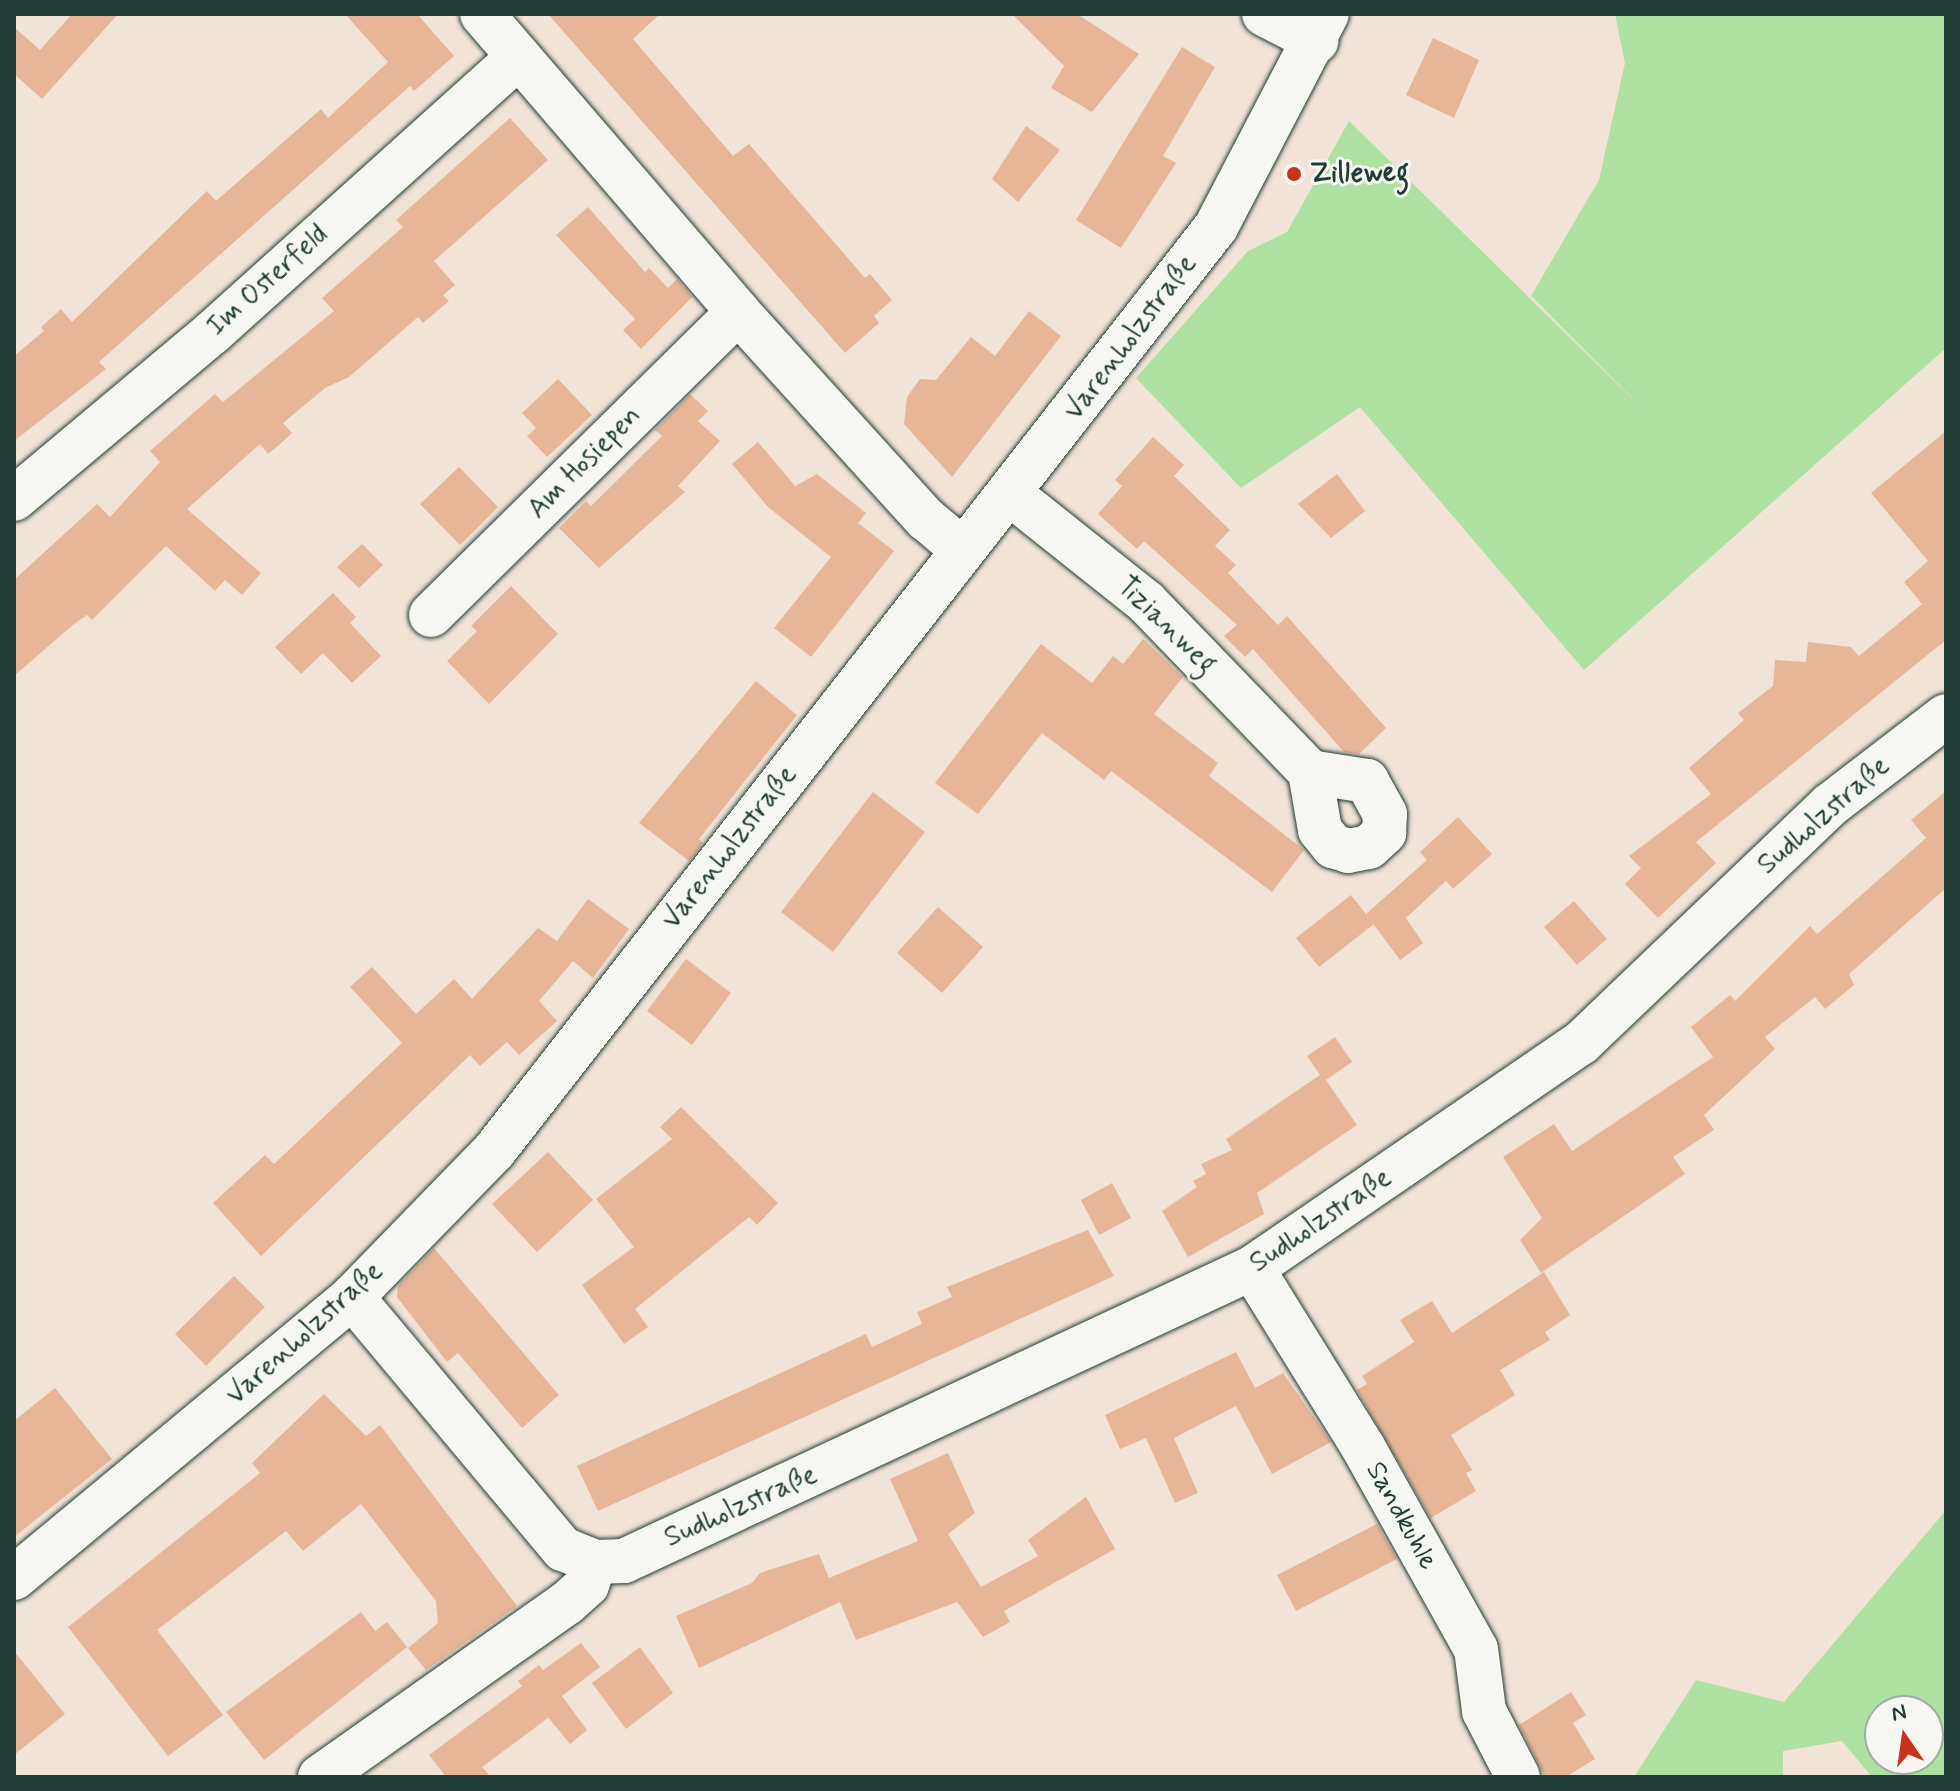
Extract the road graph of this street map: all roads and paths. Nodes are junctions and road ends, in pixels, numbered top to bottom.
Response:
1 (482, 14) edge
2 (1264, 14) edge
3 (1321, 28) edge
4 (517, 58) junction
5 (738, 312) junction
6 (1009, 493) junction
7 (14, 499) edge
8 (963, 550) junction
9 (431, 615) dead end
10 (1946, 716) edge
11 (1310, 772) dead end
12 (1252, 1268) junction
13 (352, 1297) junction
14 (595, 1562) junction
15 (14, 1578) edge
16 (320, 1777) edge
17 (1518, 1777) edge

1 - 4 street
2 - 3 street
3 - 6 street, Varenholzstraße
4 - 5 street
4 - 7 street, Im Osterfeld
5 - 8 street
5 - 9 street, Am Hosiepen
6 - 8 street, Varenholzstraße
6 - 11 street, Tizianweg
8 - 13 street, Varenholzstraße
10 - 12 street, Sudholzstraße
12 - 14 street, Sudholzstraße
12 - 17 street, Sandkuhle
13 - 14 street
13 - 15 street, Varenholzstraße
14 - 16 street

